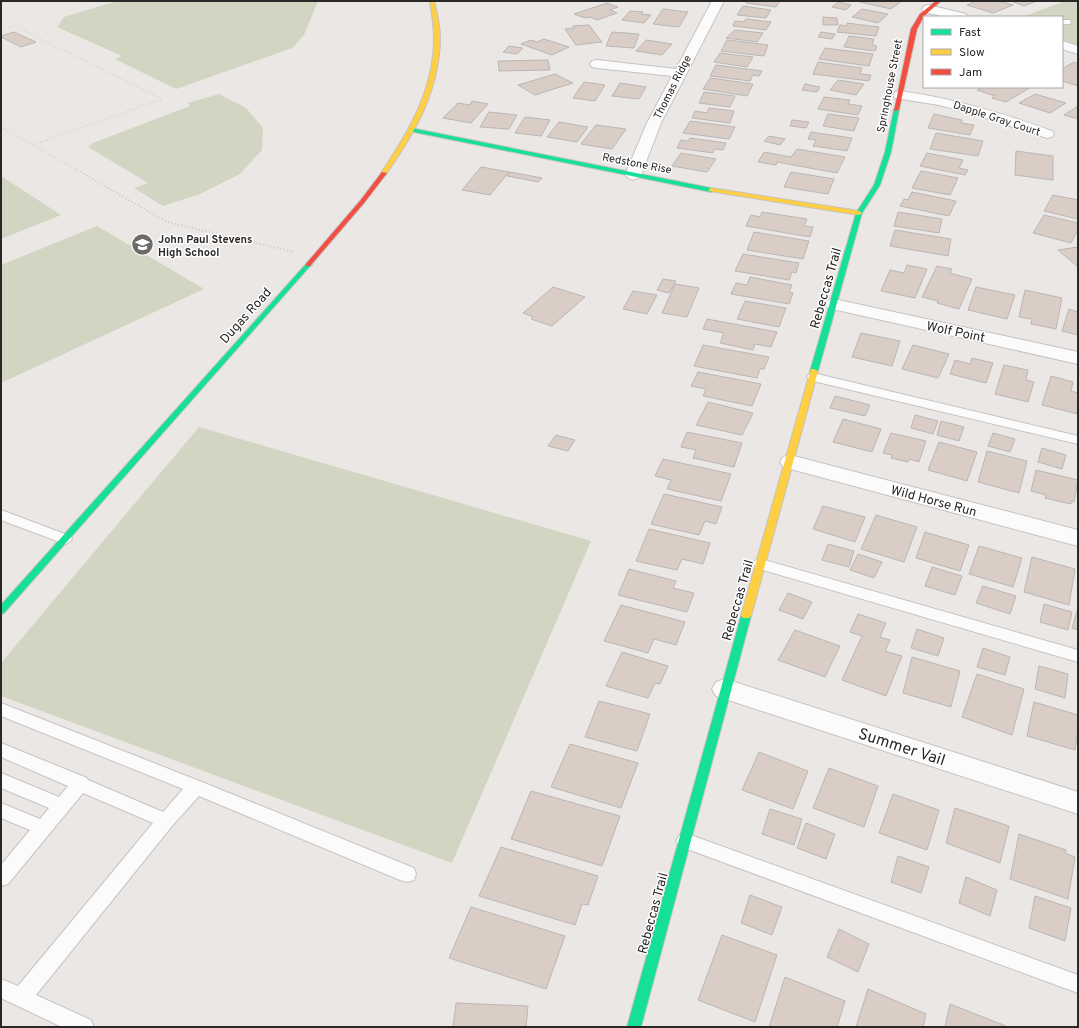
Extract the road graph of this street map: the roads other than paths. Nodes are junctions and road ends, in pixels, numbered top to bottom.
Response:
1 (432, 1) edge
2 (939, 1) edge
3 (712, 2) edge
4 (928, 9) junction
5 (958, 16) edge
6 (1063, 45) edge
7 (1078, 50) edge
8 (598, 64) dead end
9 (678, 73) junction
10 (900, 95) junction
11 (411, 130) junction
12 (1047, 134) dead end
13 (633, 175) junction
14 (877, 185) joint
15 (859, 213) junction
16 (834, 304) junction
17 (1078, 358) edge
18 (813, 377) junction
19 (1078, 440) edge
20 (790, 462) junction
21 (1, 515) edge
22 (1078, 538) edge
23 (65, 539) junction
24 (760, 564) junction
25 (3, 606) edge
26 (1078, 656) edge
27 (726, 689) junction
28 (1, 709) edge
29 (1, 750) edge
30 (1, 780) edge
31 (81, 783) junction
32 (196, 787) junction
33 (1078, 803) edge
34 (62, 806) junction
35 (1, 810) edge
36 (166, 821) junction
37 (43, 828) junction
38 (685, 841) junction
39 (407, 874) dead end
40 (1, 878) edge
41 (1078, 984) edge
42 (1, 988) edge
43 (21, 998) junction
44 (84, 1027) edge
45 (634, 1027) edge

1 - 11 street, Dugas Road
2 - 4 street, Springhouse Street
3 - 9 street, Thomas Ridge
4 - 5 street
4 - 10 street, Springhouse Street
6 - 7 street
8 - 9 street
9 - 13 street, Thomas Ridge
10 - 12 street, Dapple Gray Court
10 - 14 street, Springhouse Street
11 - 13 street, Redstone Rise
11 - 23 street, Dugas Road
13 - 15 street, Redstone Rise
14 - 15 street, Rebeccas Trail
15 - 16 street, Rebeccas Trail
16 - 17 street, Wolf Point
16 - 18 street, Rebeccas Trail
18 - 19 lane
18 - 20 street, Rebeccas Trail
20 - 22 street, Wild Horse Run
20 - 24 street, Rebeccas Trail
21 - 23 lane
23 - 25 street, Dugas Road
24 - 26 lane
24 - 27 street, Rebeccas Trail
27 - 33 street, Summer Vail
27 - 38 street, Rebeccas Trail
28 - 32 lane
29 - 31 lane
30 - 34 lane
31 - 34 lane
31 - 36 lane
32 - 36 lane
32 - 39 lane
34 - 37 lane
35 - 37 lane
36 - 43 lane
37 - 40 lane
38 - 41 lane
38 - 45 street, Rebeccas Trail
42 - 43 lane
43 - 44 lane

